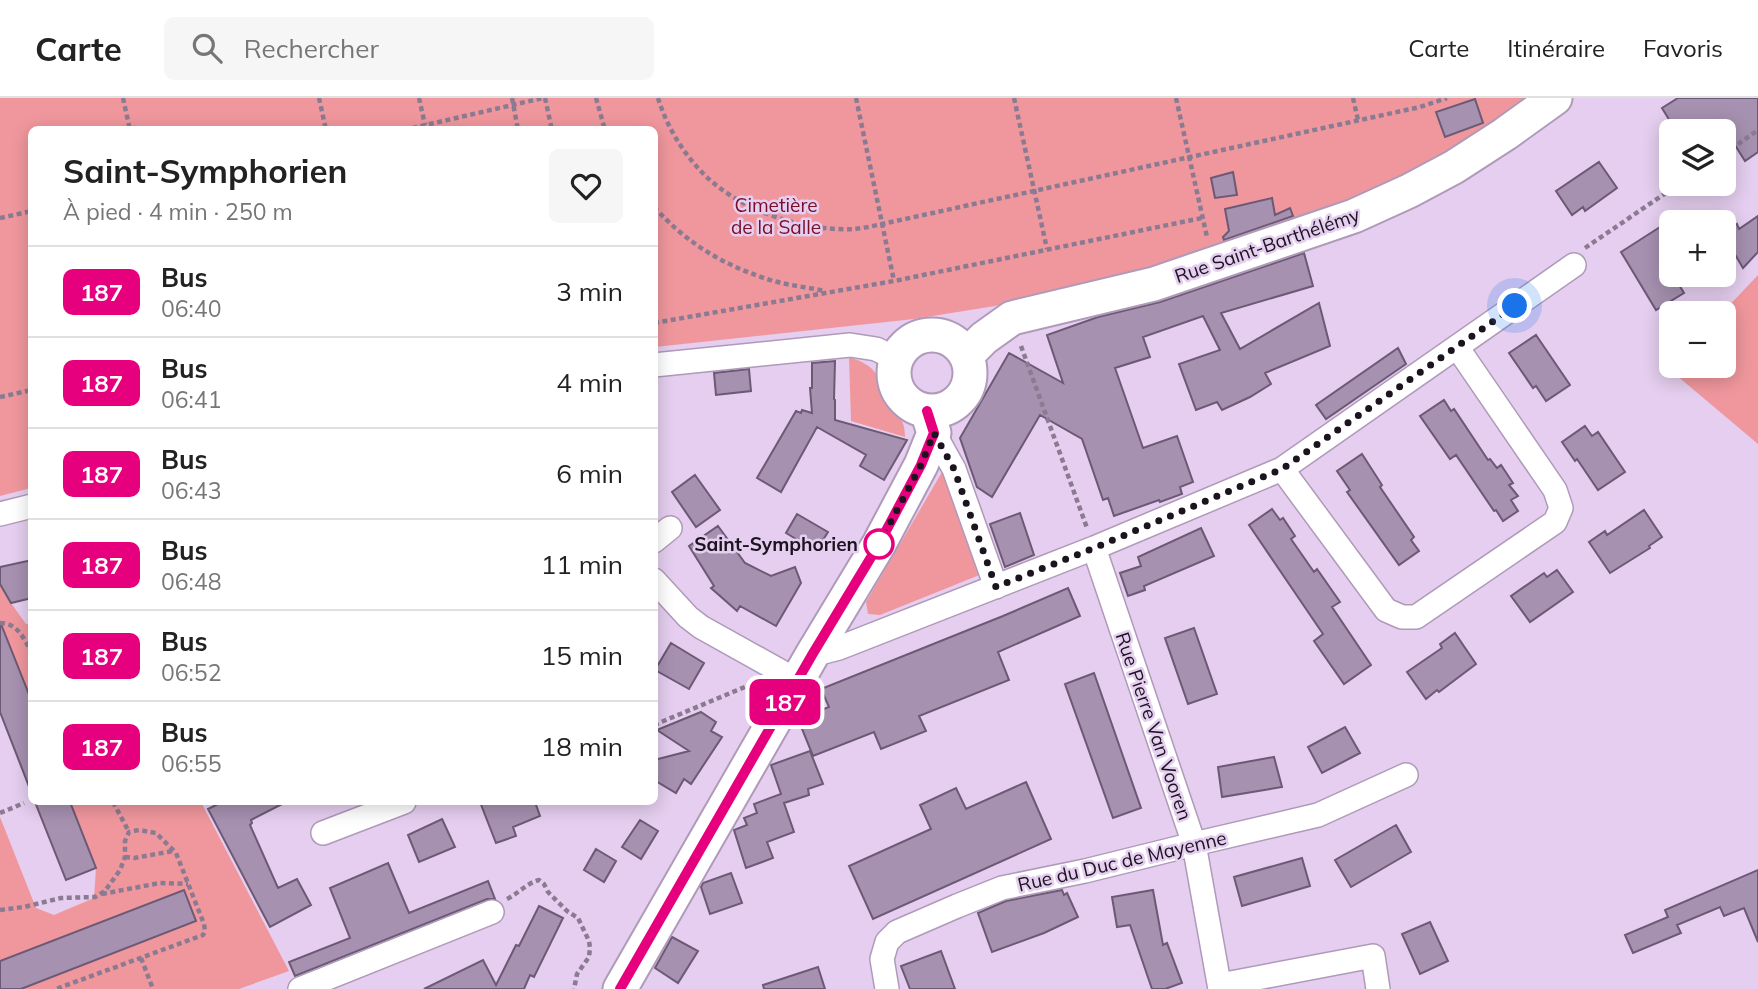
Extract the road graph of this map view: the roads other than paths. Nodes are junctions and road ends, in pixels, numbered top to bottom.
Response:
1 (1555, 98) edge
2 (1574, 265) road end
3 (1457, 347) junction
4 (966, 356) junction
5 (897, 359) junction
6 (658, 365) edge
7 (930, 422) junction
8 (1282, 469) junction
9 (28, 507) edge
10 (0, 514) edge
11 (1094, 548) junction
12 (658, 584) edge
13 (996, 587) junction
14 (805, 668) junction
15 (1406, 775) dead end
16 (396, 805) edge
17 (323, 833) dead end
18 (1194, 844) junction
19 (492, 912) road end
20 (1220, 987) edge
21 (300, 989) edge
22 (620, 989) edge
23 (887, 989) edge
24 (1378, 989) edge

1 - 4 street, Rue Saint-Barthélémy
2 - 3 street
3 - 8 street
3 - 8 street
4 - 5 street
4 - 7 street
5 - 6 street
5 - 7 street
7 - 13 street
7 - 14 street
8 - 11 street
9 - 10 street
11 - 13 street
11 - 18 street, Rue Pierre Van Vooren
12 - 14 street
13 - 14 street
14 - 22 street
15 - 18 street, Rue du Duc de Mayenne
16 - 17 street
18 - 20 street, Rue Pierre Van Vooren
18 - 23 street, Rue du Duc de Mayenne
19 - 21 street
20 - 24 street

